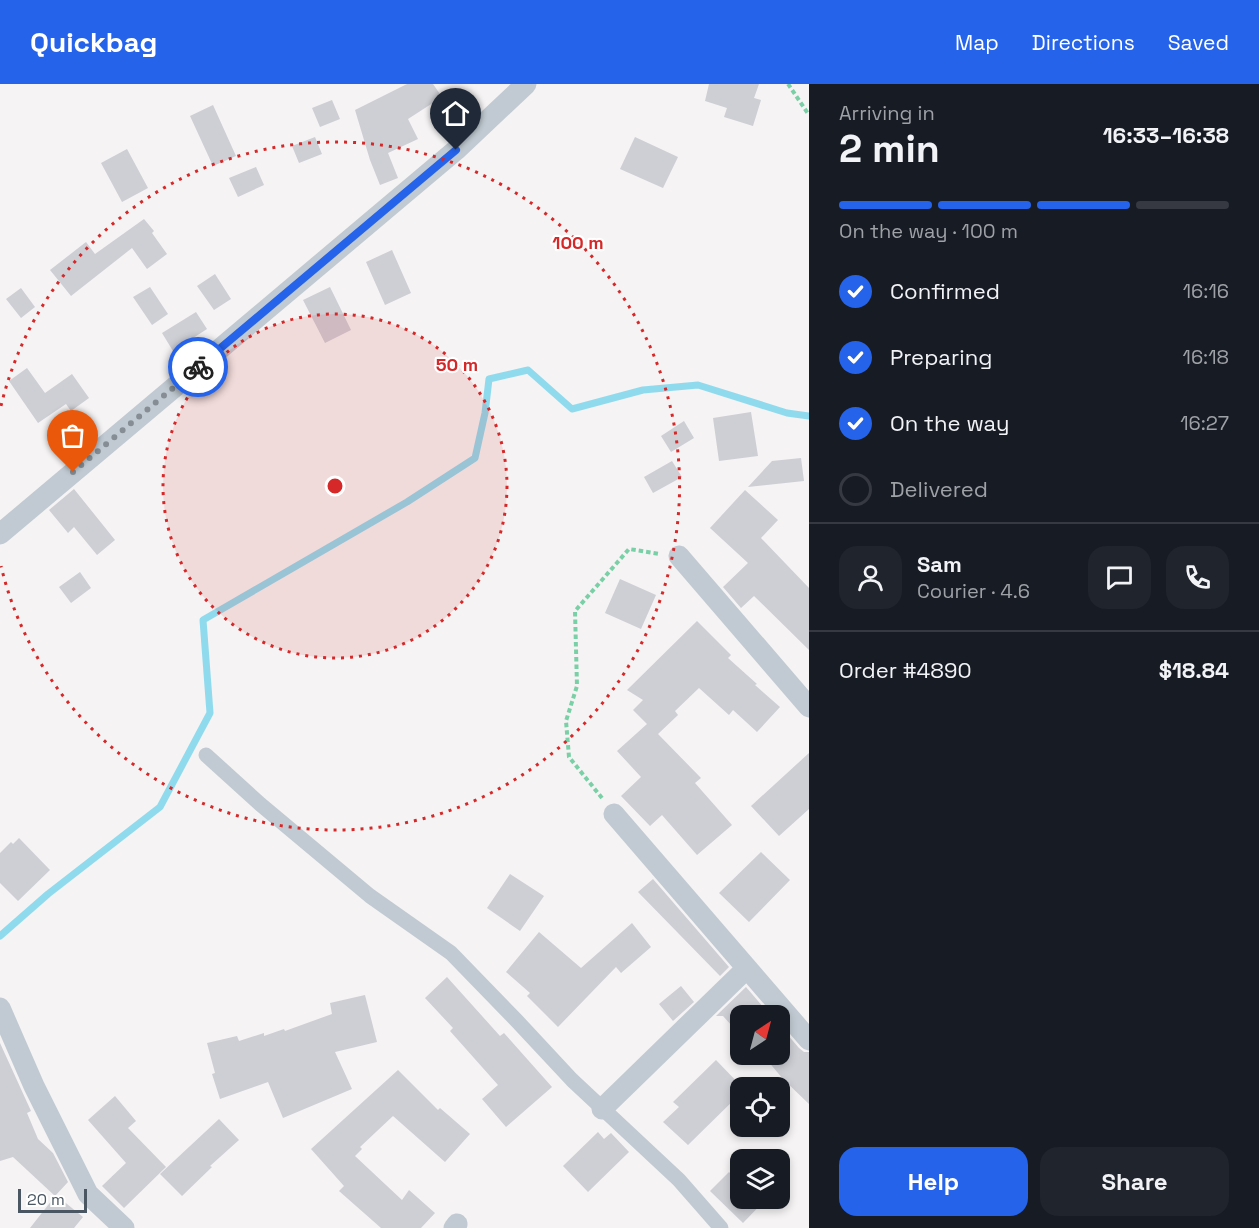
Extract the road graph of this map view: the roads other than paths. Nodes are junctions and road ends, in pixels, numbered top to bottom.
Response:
1 (526, 84) edge
2 (0, 534) edge
3 (679, 556) road end
4 (809, 707) edge
5 (206, 755) dead end
6 (615, 814) road end
7 (747, 968) junction
8 (0, 1008) edge
9 (809, 1040) edge
10 (602, 1109) junction
11 (124, 1228) edge
12 (721, 1228) edge

1 - 2 street
3 - 4 street
5 - 10 street
6 - 7 street
7 - 9 street
7 - 10 street
8 - 11 street
10 - 12 street

